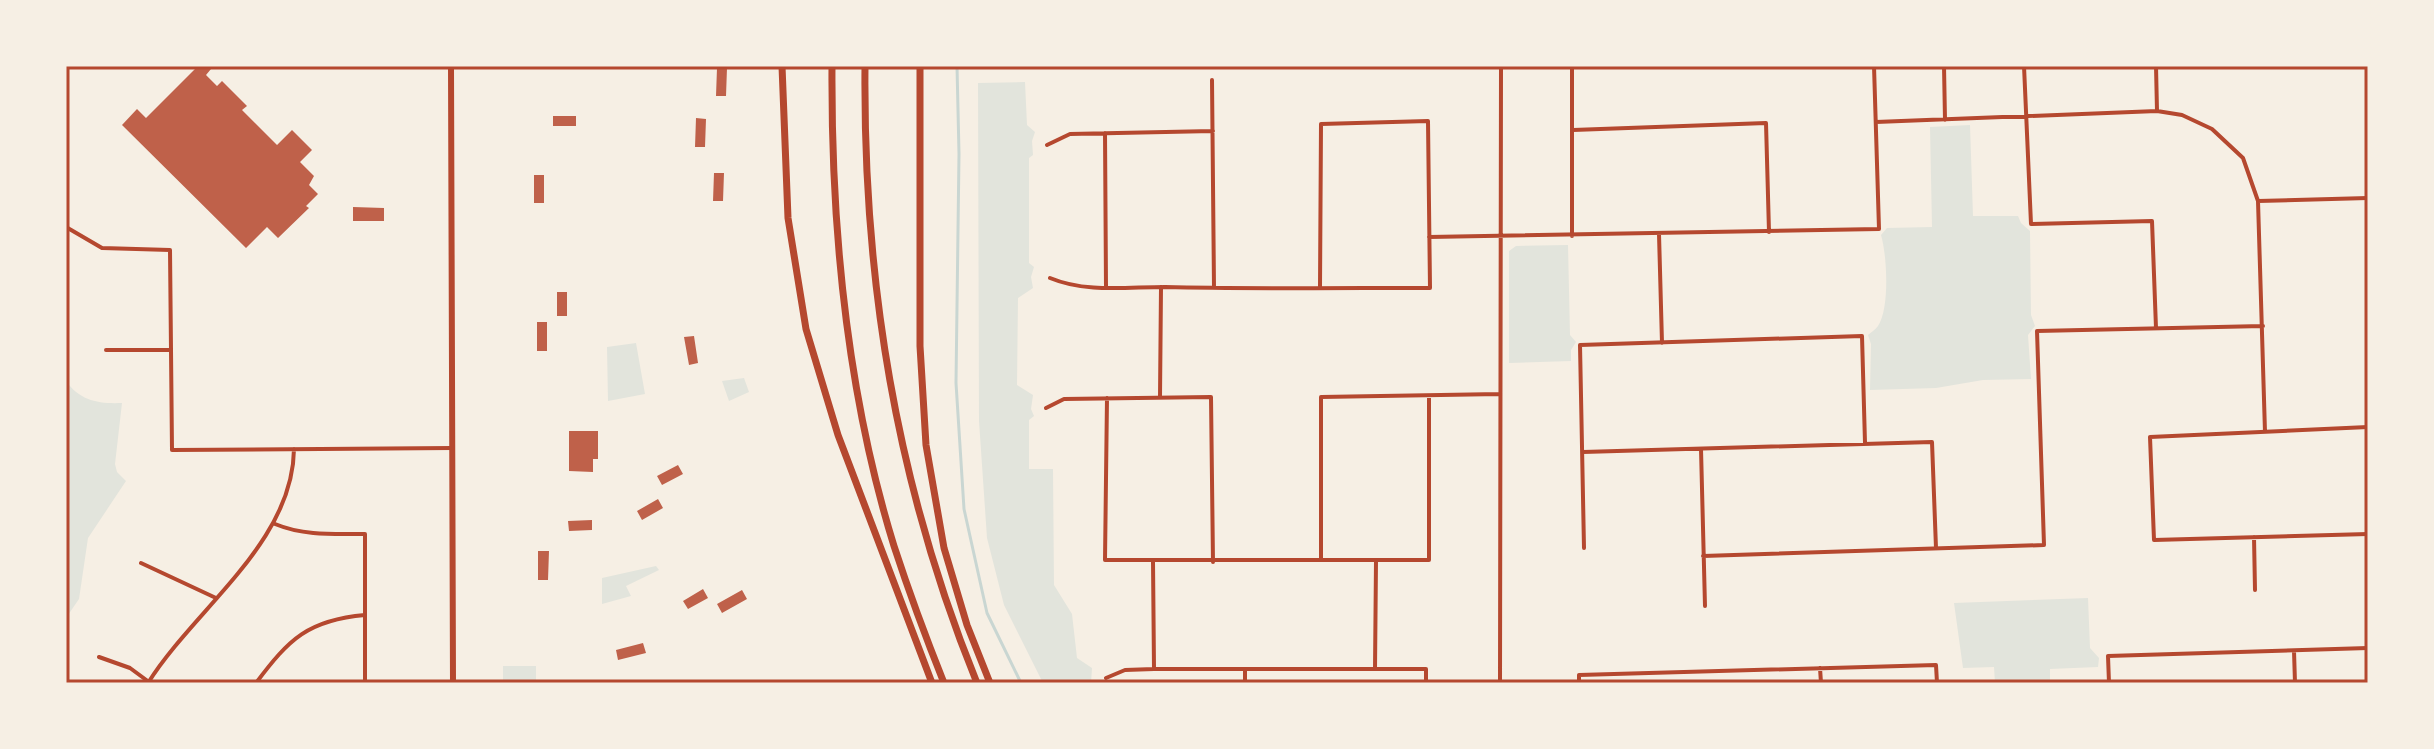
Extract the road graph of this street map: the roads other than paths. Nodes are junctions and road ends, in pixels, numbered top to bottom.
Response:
1 (451, 66) edge
2 (782, 66) edge
3 (832, 66) edge
4 (865, 66) edge
5 (920, 66) edge
6 (1501, 66) edge
7 (1572, 66) edge
8 (1874, 66) edge
9 (1944, 66) edge
10 (2024, 66) edge
11 (2156, 66) edge
12 (1212, 80) dead end
13 (2157, 111) junction
14 (2025, 117) junction
15 (1945, 120) junction
16 (1876, 122) junction
17 (1573, 130) junction
18 (1213, 131) junction
19 (1105, 133) junction
20 (1047, 145) dead end
21 (2368, 198) edge
22 (2258, 201) junction
23 (66, 227) edge
24 (1769, 232) junction
25 (1659, 234) junction
26 (1572, 236) junction
27 (1429, 237) junction
28 (1501, 238) junction
29 (1050, 278) dead end
30 (1161, 287) junction
31 (1106, 288) junction
32 (1214, 288) junction
33 (1320, 288) junction
34 (2263, 326) junction
35 (2156, 328) junction
36 (1662, 343) junction
37 (106, 350) dead end
38 (171, 350) junction
39 (1500, 394) junction
40 (1429, 396) junction
41 (1160, 397) junction
42 (1107, 398) junction
43 (1046, 408) dead end
44 (2368, 427) edge
45 (2265, 432) junction
46 (1865, 443) junction
47 (453, 448) junction
48 (294, 449) junction
49 (1701, 449) junction
50 (1583, 452) junction
51 (275, 524) junction
52 (2368, 534) edge
53 (2254, 537) junction
54 (1584, 548) dead end
55 (1936, 548) junction
56 (1703, 556) junction
57 (1321, 560) junction
58 (1153, 561) junction
59 (1376, 561) junction
60 (1213, 562) junction
61 (141, 563) dead end
62 (2255, 590) dead end
63 (216, 598) junction
64 (1705, 606) dead end
65 (365, 615) junction
66 (2368, 648) edge
67 (2294, 651) junction
68 (99, 657) dead end
69 (1820, 668) junction
70 (1154, 669) junction
71 (1245, 669) junction
72 (1375, 669) junction
73 (1106, 678) dead end
74 (148, 682) edge
75 (256, 683) edge
76 (365, 683) edge
77 (453, 683) edge
78 (932, 683) edge
79 (944, 683) edge
80 (977, 683) edge
81 (990, 683) edge
82 (1245, 683) edge
83 (1426, 683) edge
84 (1500, 683) edge
85 (1579, 683) edge
86 (1821, 683) edge
87 (1937, 683) edge
88 (2109, 683) edge
89 (2295, 683) edge

1 - 47 main road
2 - 78 highway
3 - 79 highway
4 - 80 highway
5 - 81 highway
6 - 28 street
7 - 17 street
8 - 16 street
9 - 15 street
10 - 14 street
11 - 13 street
12 - 18 street
13 - 14 street
13 - 22 street
14 - 15 street
14 - 35 street
15 - 16 street
16 - 24 street
17 - 24 street
17 - 26 street
18 - 19 street
18 - 32 street
19 - 20 street
19 - 31 street
21 - 22 street
22 - 34 street
23 - 38 street
24 - 25 street
25 - 26 street
25 - 36 street
26 - 28 street
27 - 28 street
27 - 33 street
27 - 33 street
28 - 39 street
29 - 31 street
30 - 31 street
30 - 32 street
30 - 41 street
32 - 33 street
34 - 35 street
34 - 45 street
35 - 55 street
36 - 46 street
36 - 50 street
37 - 38 street
38 - 48 street
39 - 40 street
39 - 84 street
40 - 57 street
40 - 59 street
41 - 42 street
41 - 60 street
42 - 43 street
42 - 58 street
44 - 45 street
45 - 53 street
46 - 49 street
46 - 55 street
47 - 48 street
47 - 77 main road
48 - 51 street
49 - 50 street
49 - 56 street
50 - 54 street
51 - 63 street
51 - 65 street
52 - 53 street
53 - 62 street
55 - 56 street
56 - 64 street
57 - 59 street
57 - 60 street
58 - 60 street
58 - 70 street
59 - 72 street
61 - 63 street
63 - 74 street
65 - 75 street
65 - 76 street
66 - 67 street
67 - 88 street
67 - 89 street
68 - 74 street
69 - 85 street
69 - 86 street
69 - 87 street
70 - 71 street
70 - 73 street
71 - 72 street
71 - 82 street
72 - 83 street

